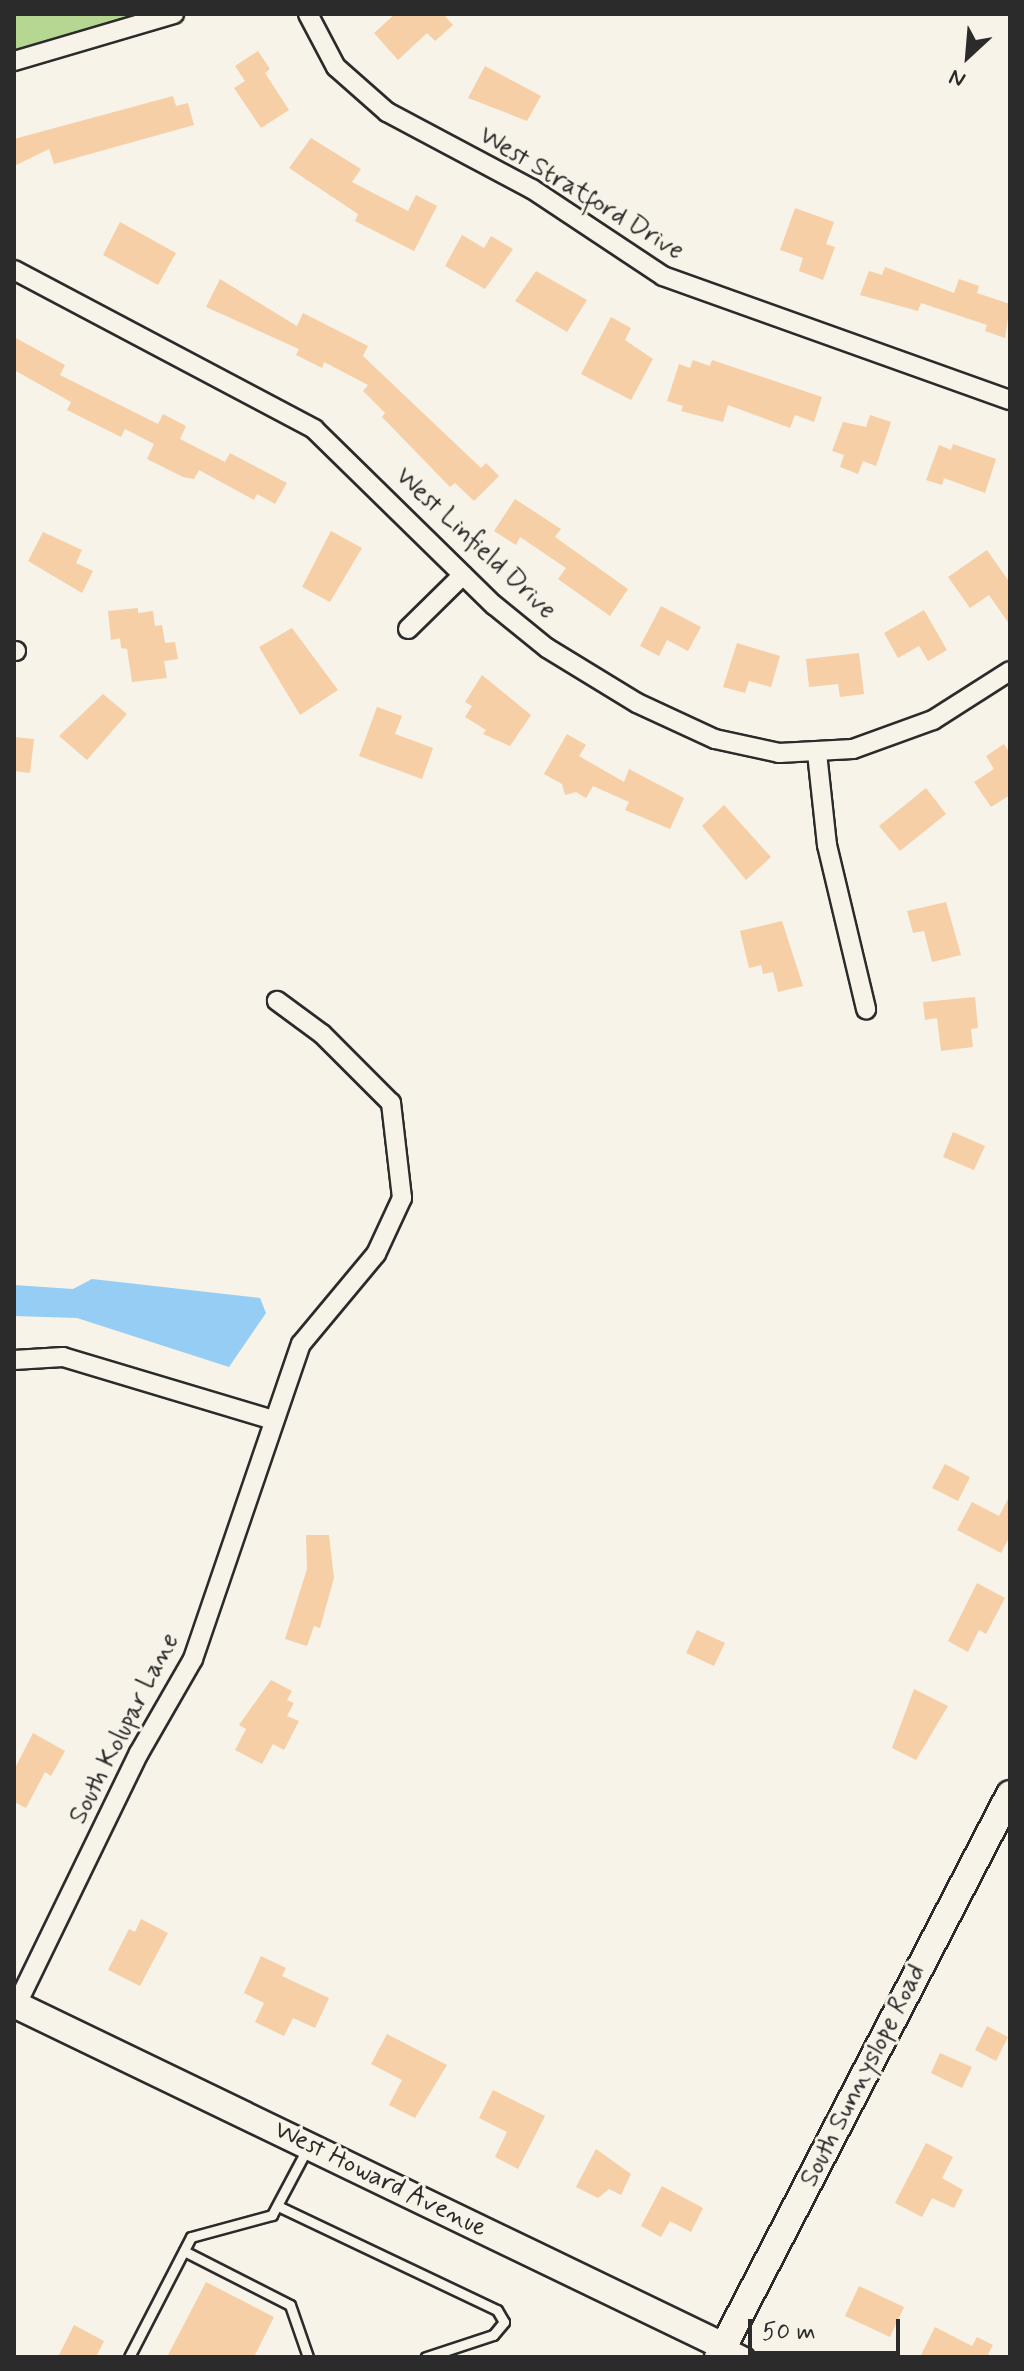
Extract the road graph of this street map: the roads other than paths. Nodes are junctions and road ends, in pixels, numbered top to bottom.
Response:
1 (174, 14) edge
2 (308, 14) edge
3 (14, 61) edge
4 (14, 270) edge
5 (1010, 400) edge
6 (463, 575) junction
7 (408, 629) dead end
8 (1010, 671) edge
9 (817, 753) junction
10 (277, 1001) dead end
11 (866, 1009) dead end
12 (14, 1360) edge
13 (273, 1420) junction
14 (1010, 1794) edge
15 (15, 2005) edge
16 (308, 2146) junction
17 (280, 2207) junction
18 (184, 2251) junction
19 (729, 2353) edge
20 (129, 2357) edge
21 (308, 2357) edge
22 (426, 2357) edge

1 - 3 street
2 - 5 street, West Stratford Drive
4 - 6 street, West Linfield Drive
6 - 7 street
6 - 9 street, West Linfield Drive
8 - 9 street, West Linfield Drive
9 - 11 street
10 - 13 street, South Kolupar Lane
12 - 13 street
13 - 15 street, South Kolupar Lane
14 - 19 street, South Sunnyslope Road
15 - 16 street, West Howard Avenue
16 - 17 lane
16 - 19 street, West Howard Avenue
17 - 18 lane
17 - 22 lane
18 - 20 lane
18 - 21 lane

